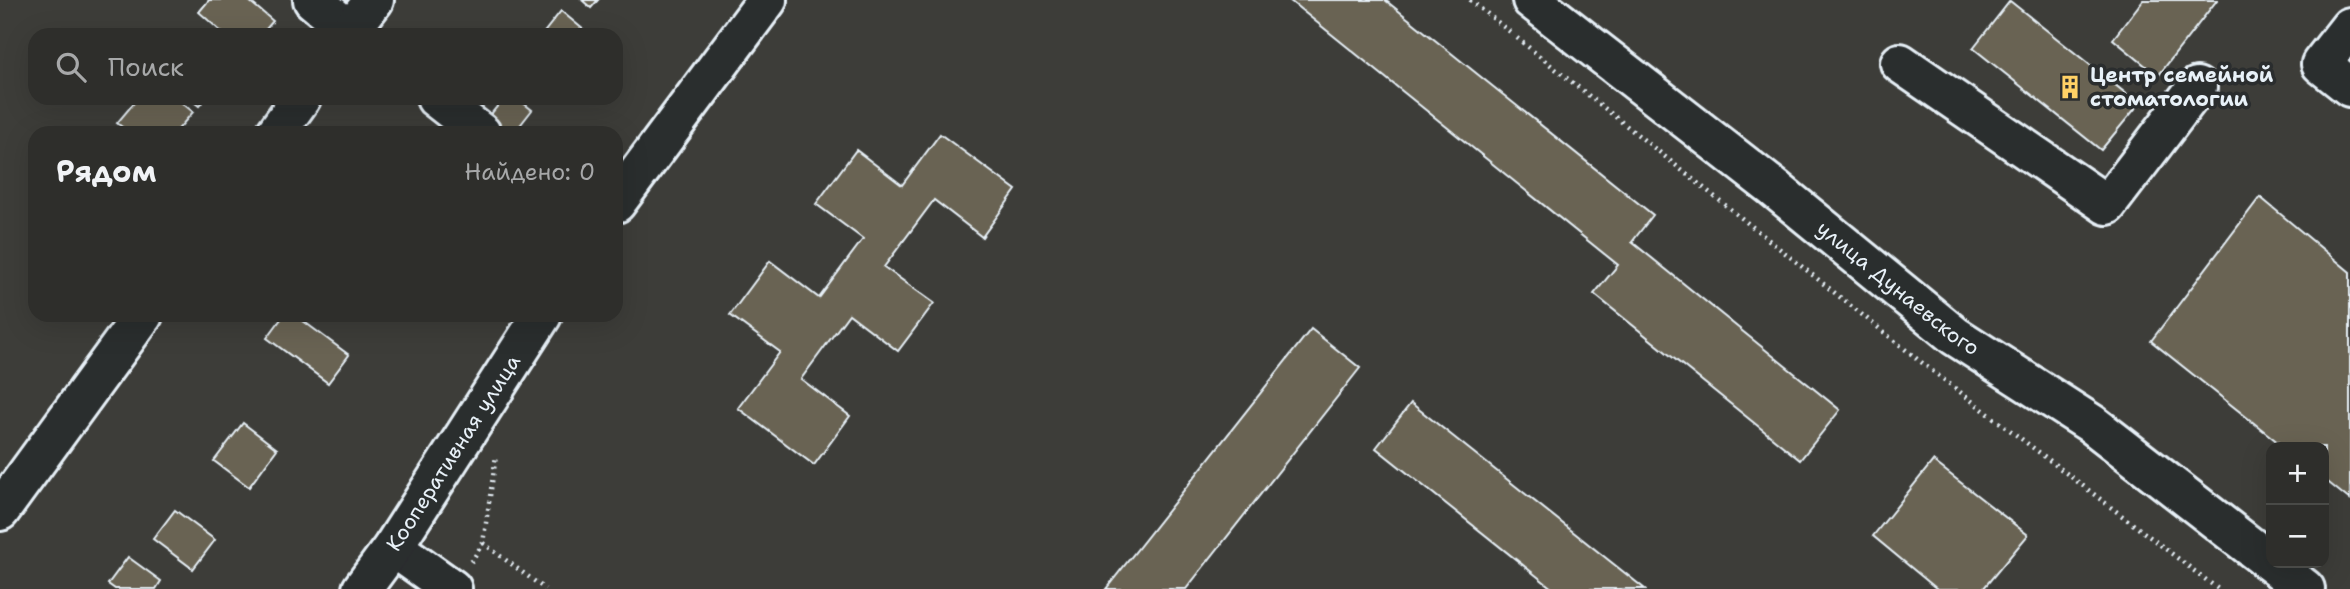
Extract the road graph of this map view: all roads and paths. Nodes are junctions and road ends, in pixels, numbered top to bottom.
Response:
1 (313, 0) edge
2 (374, 0) edge
3 (767, 0) edge
4 (1470, 0) edge
5 (1532, 0) edge
6 (2350, 27) edge
7 (344, 28) edge
8 (355, 28) edge
9 (1900, 62) dead end
10 (2197, 87) dead end
11 (2350, 87) edge
12 (297, 105) edge
13 (445, 105) edge
14 (281, 126) edge
15 (472, 126) edge
16 (623, 194) edge
17 (138, 322) edge
18 (538, 322) edge
19 (498, 447) dead end
20 (0, 512) edge
21 (483, 543) junction
22 (393, 547) junction
23 (460, 578) edge
24 (362, 589) edge
25 (545, 589) edge
26 (2218, 589) edge
27 (2305, 589) edge

1 - 7 street
2 - 8 street
3 - 16 street
4 - 26 path
5 - 27 street, улица Дунаевского
6 - 11 street
9 - 10 street
12 - 14 street
13 - 15 street
17 - 20 street
18 - 22 street, Кооперативная улица
19 - 21 path
21 - 23 path
21 - 25 path
22 - 23 street
22 - 24 street, Кооперативная улица

